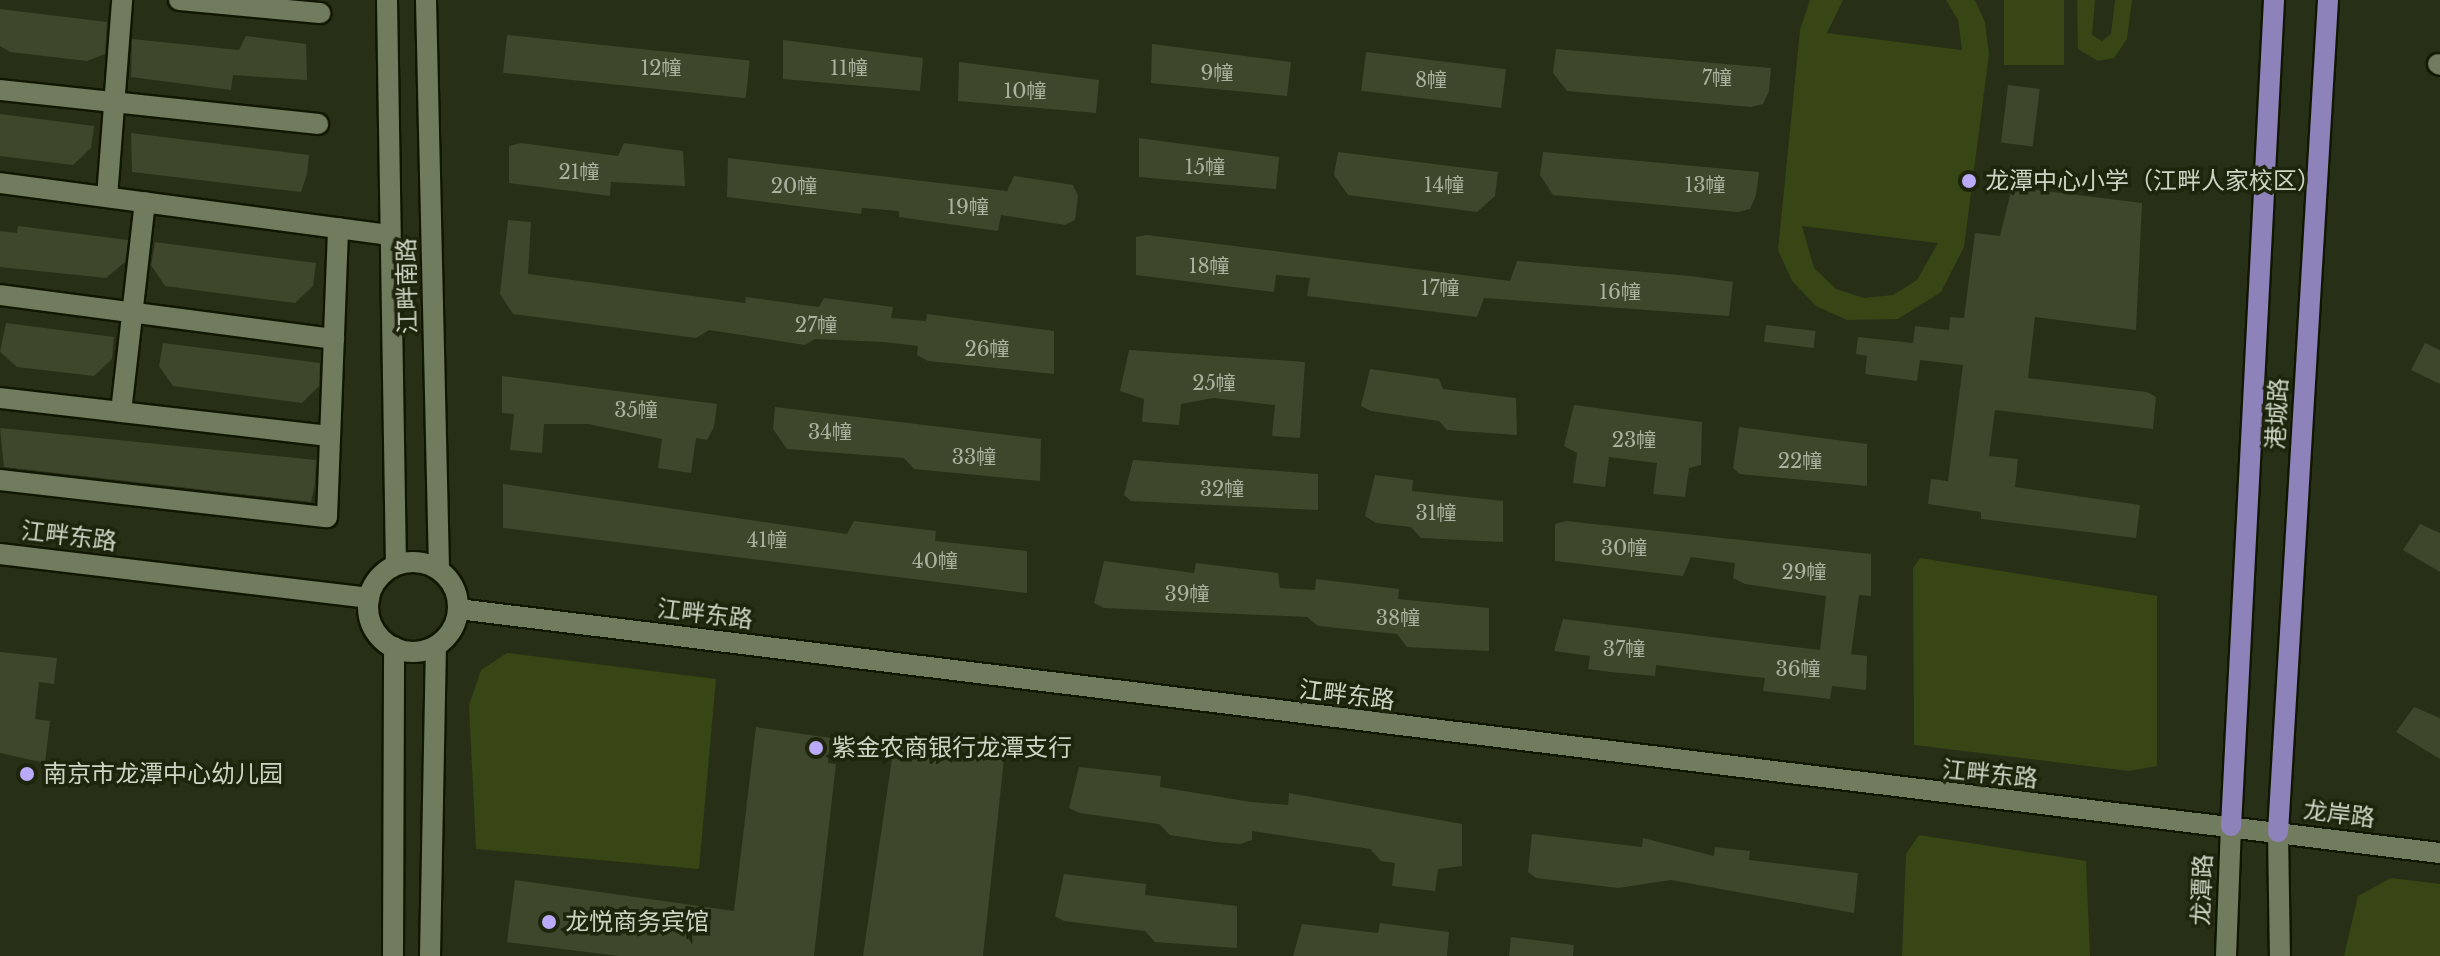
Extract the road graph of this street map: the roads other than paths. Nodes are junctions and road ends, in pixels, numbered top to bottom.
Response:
1 (122, 0) edge
2 (179, 0) edge
3 (387, 0) edge
4 (426, 0) edge
5 (2274, 0) edge
6 (2328, 0) edge
7 (320, 13) dead end
8 (0, 90) edge
9 (114, 102) junction
10 (318, 124) dead end
11 (0, 183) edge
12 (107, 197) junction
13 (145, 202) junction
14 (338, 228) junction
15 (390, 235) junction
16 (0, 295) edge
17 (132, 313) junction
18 (334, 339) junction
19 (0, 398) edge
20 (121, 412) junction
21 (330, 436) junction
22 (0, 480) edge
23 (0, 554) edge
24 (396, 565) junction
25 (439, 570) junction
26 (369, 598) junction
27 (458, 609) junction
28 (436, 646) junction
29 (394, 647) junction
30 (2231, 826) junction
31 (2278, 832) junction
32 (2440, 853) edge
33 (393, 956) edge
34 (430, 956) edge
35 (2226, 956) edge
36 (2280, 956) edge

1 - 9 street
2 - 7 street
3 - 15 street, 江畔南路
4 - 25 street, 江畔南路
5 - 30 main road, 港城路
6 - 31 main road, 港城路
8 - 9 street
9 - 10 street
9 - 12 street
11 - 12 street
12 - 13 street
13 - 14 street
13 - 17 street
14 - 15 street
14 - 18 street
15 - 24 street, 江畔南路
16 - 17 street
17 - 18 street
17 - 20 street
18 - 21 street
19 - 20 street
20 - 21 street
21 - 22 street
23 - 26 street, 江畔东路
24 - 25 street
24 - 26 street
25 - 27 street
26 - 29 street
27 - 28 street
27 - 30 street, 江畔东路
28 - 29 street
28 - 34 street
29 - 33 street
30 - 31 street, 龙岸路
30 - 35 street, 龙潭路
31 - 32 street, 龙岸路
31 - 36 street

